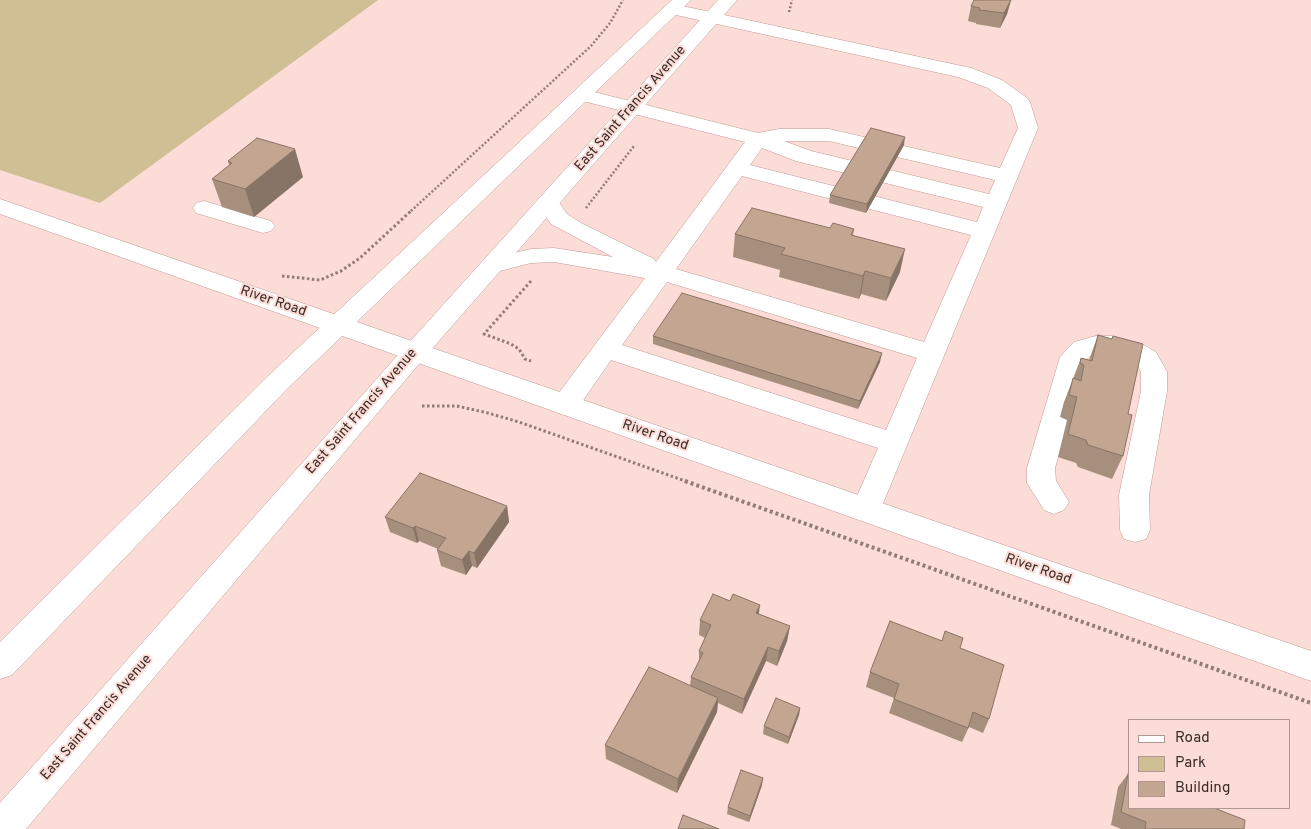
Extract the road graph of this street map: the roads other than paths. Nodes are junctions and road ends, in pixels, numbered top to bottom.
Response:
1 (728, 0) edge
2 (677, 5) edge
3 (712, 18) junction
4 (582, 95) junction
5 (632, 108) junction
6 (755, 149) junction
7 (548, 203) junction
8 (996, 203) junction
9 (0, 206) edge
10 (204, 208) dead end
11 (263, 226) dead end
12 (492, 265) junction
13 (663, 273) junction
14 (726, 292) junction
15 (766, 304) junction
16 (710, 316) edge
17 (808, 316) junction
18 (338, 325) junction
19 (751, 328) edge
20 (849, 328) junction
21 (794, 341) edge
22 (690, 348) edge
23 (606, 350) junction
24 (415, 352) junction
25 (932, 353) junction
26 (836, 354) edge
27 (731, 361) edge
28 (674, 372) junction
29 (775, 374) edge
30 (716, 385) junction
31 (818, 388) edge
32 (760, 400) junction
33 (565, 405) junction
34 (805, 414) junction
35 (894, 443) junction
36 (1054, 502) dead end
37 (866, 510) junction
38 (1135, 530) dead end
39 (0, 664) edge
40 (1311, 666) edge
41 (19, 814) edge
42 (2, 829) edge

1 - 3 main road, East Saint Francis Avenue
2 - 3 main road
2 - 4 main road
3 - 5 main road, East Saint Francis Avenue
3 - 8 main road
4 - 5 main road
4 - 18 main road
5 - 6 main road
5 - 7 main road, East Saint Francis Avenue
6 - 8 main road
6 - 8 main road
6 - 8 main road
6 - 13 main road
7 - 12 main road, East Saint Francis Avenue
7 - 13 main road
8 - 25 main road
9 - 18 main road, River Road
10 - 11 main road
12 - 13 main road
12 - 24 main road, East Saint Francis Avenue
13 - 14 main road
13 - 23 main road
14 - 15 main road
14 - 16 main road
15 - 17 main road
15 - 19 main road
17 - 20 main road
17 - 21 main road
18 - 24 main road, River Road
18 - 39 main road
20 - 25 main road
20 - 26 main road
22 - 28 main road
23 - 28 main road
23 - 33 main road
24 - 33 main road, River Road
24 - 41 main road, East Saint Francis Avenue
25 - 35 main road
27 - 30 main road
28 - 30 main road
29 - 32 main road
30 - 32 main road
31 - 34 main road
32 - 34 main road
33 - 37 main road, River Road
34 - 35 main road
35 - 37 main road
36 - 38 main road
37 - 40 main road, River Road
41 - 42 main road, East Saint Francis Avenue

